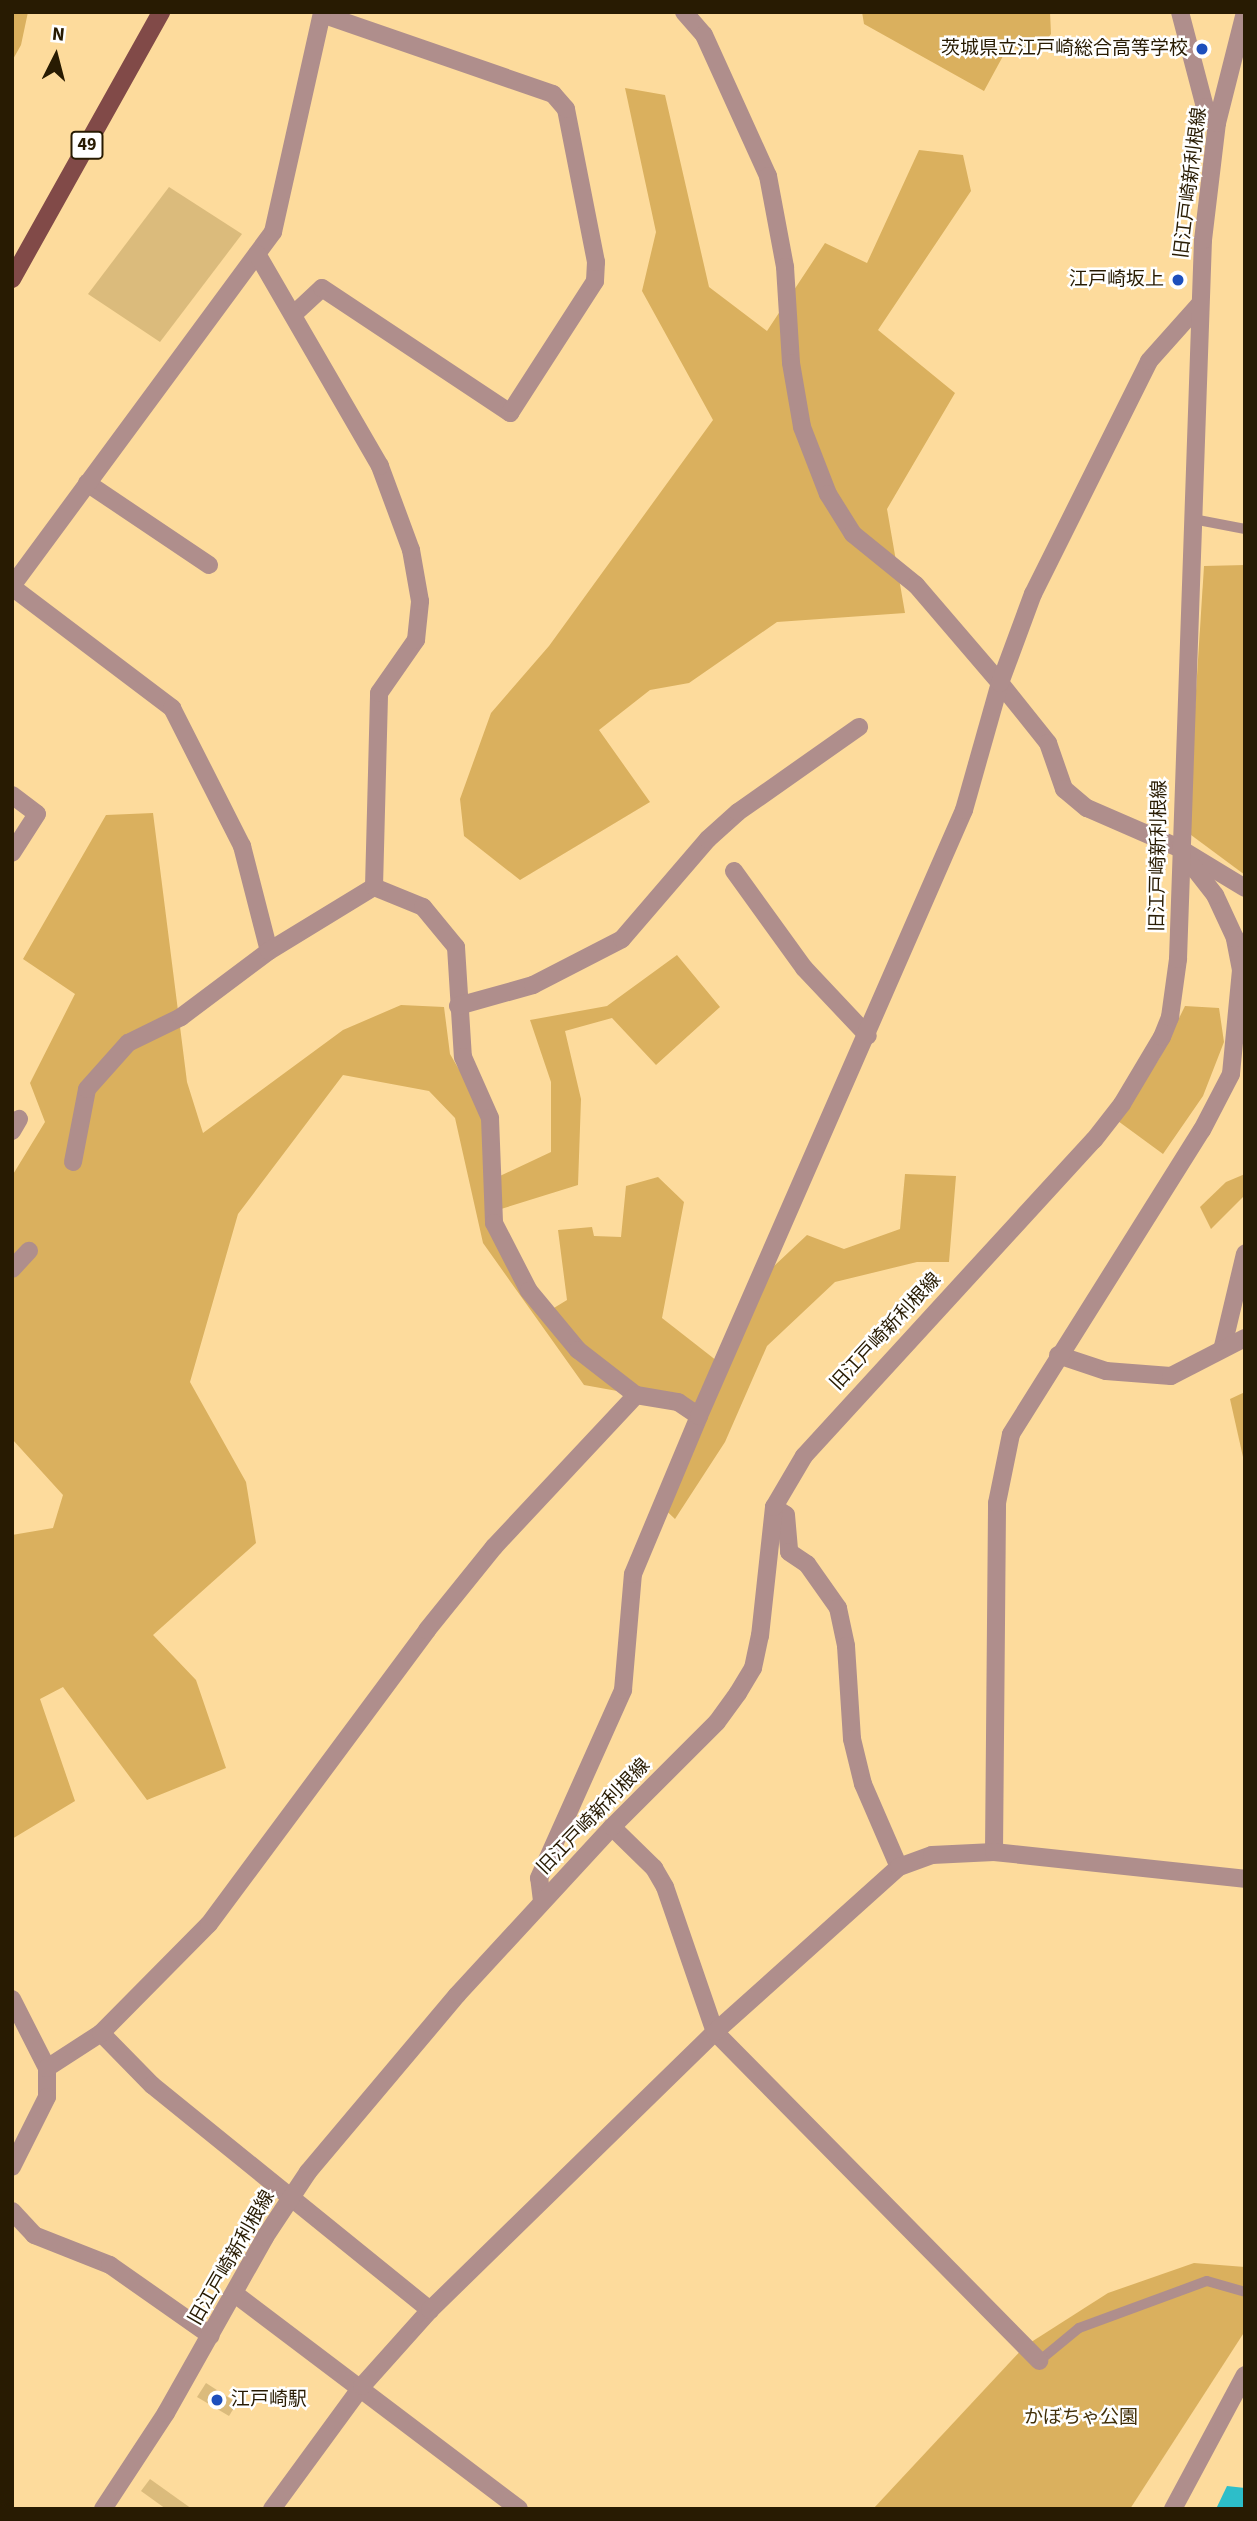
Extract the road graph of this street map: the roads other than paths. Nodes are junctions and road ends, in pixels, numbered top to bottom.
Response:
1 (161, 12) edge
2 (684, 12) edge
3 (704, 12) edge
4 (1180, 12) edge
5 (1245, 12) edge
6 (322, 13) edge
7 (704, 36) junction
8 (1217, 123) junction
9 (257, 254) junction
10 (12, 279) edge
11 (1199, 305) junction
12 (294, 314) junction
13 (87, 483) junction
14 (1193, 519) junction
15 (1245, 529) edge
16 (209, 565) dead end
17 (12, 587) edge
18 (1000, 683) junction
19 (859, 727) dead end
20 (12, 795) edge
21 (1179, 848) junction
22 (12, 853) edge
23 (734, 871) dead end
24 (374, 887) junction
25 (1245, 888) edge
26 (269, 951) junction
27 (458, 1006) junction
28 (868, 1036) junction
29 (73, 1162) dead end
30 (29, 1251) dead end
31 (1245, 1254) edge
32 (12, 1269) edge
33 (1245, 1338) edge
34 (1223, 1346) junction
35 (1058, 1355) junction
36 (636, 1395) junction
37 (699, 1416) junction
38 (774, 1507) junction
39 (612, 1827) junction
40 (994, 1852) junction
41 (899, 1867) junction
42 (1245, 1879) edge
43 (542, 1901) junction
44 (12, 1998) edge
45 (715, 2032) junction
46 (101, 2033) junction
47 (47, 2068) junction
48 (12, 2166) edge
49 (291, 2196) junction
50 (12, 2211) edge
51 (1245, 2292) edge
52 (235, 2294) junction
53 (430, 2310) junction
54 (211, 2336) junction
55 (1039, 2361) joint
56 (1245, 2375) edge
57 (362, 2386) junction
58 (103, 2509) edge
59 (272, 2509) edge
60 (519, 2509) edge
61 (1173, 2509) edge

1 - 10 main road, 49
2 - 7 street
3 - 7 street
4 - 8 street
5 - 8 street, 旧江戸崎新利根線
6 - 9 street
6 - 12 street
7 - 18 street
8 - 11 street, 旧江戸崎新利根線
9 - 12 street
9 - 13 street
11 - 14 street, 旧江戸崎新利根線
11 - 18 street
12 - 24 street
13 - 16 street
13 - 17 street
14 - 15 lane
14 - 21 street, 旧江戸崎新利根線
17 - 26 street
18 - 21 street
18 - 28 street
19 - 27 street
20 - 22 street
21 - 25 street
21 - 35 street
21 - 38 street, 旧江戸崎新利根線
23 - 28 street
24 - 26 street
24 - 27 street
26 - 29 street
27 - 36 street
28 - 37 street
30 - 32 street
31 - 34 street
33 - 34 street
34 - 35 street
35 - 40 street
36 - 37 street
36 - 46 street
37 - 43 street
38 - 39 street, 旧江戸崎新利根線
38 - 41 street
39 - 43 street, 旧江戸崎新利根線
39 - 45 street
40 - 41 street
40 - 42 street
41 - 45 street
43 - 49 street, 旧江戸崎新利根線
44 - 47 street
45 - 53 street
45 - 55 street
46 - 47 street
46 - 49 street
47 - 48 street
49 - 52 street, 旧江戸崎新利根線
49 - 53 street
50 - 54 street
51 - 55 lane
52 - 54 street, 旧江戸崎新利根線
52 - 57 street
53 - 57 street
54 - 58 street, 旧江戸崎新利根線
56 - 61 street
57 - 59 street
57 - 60 street

